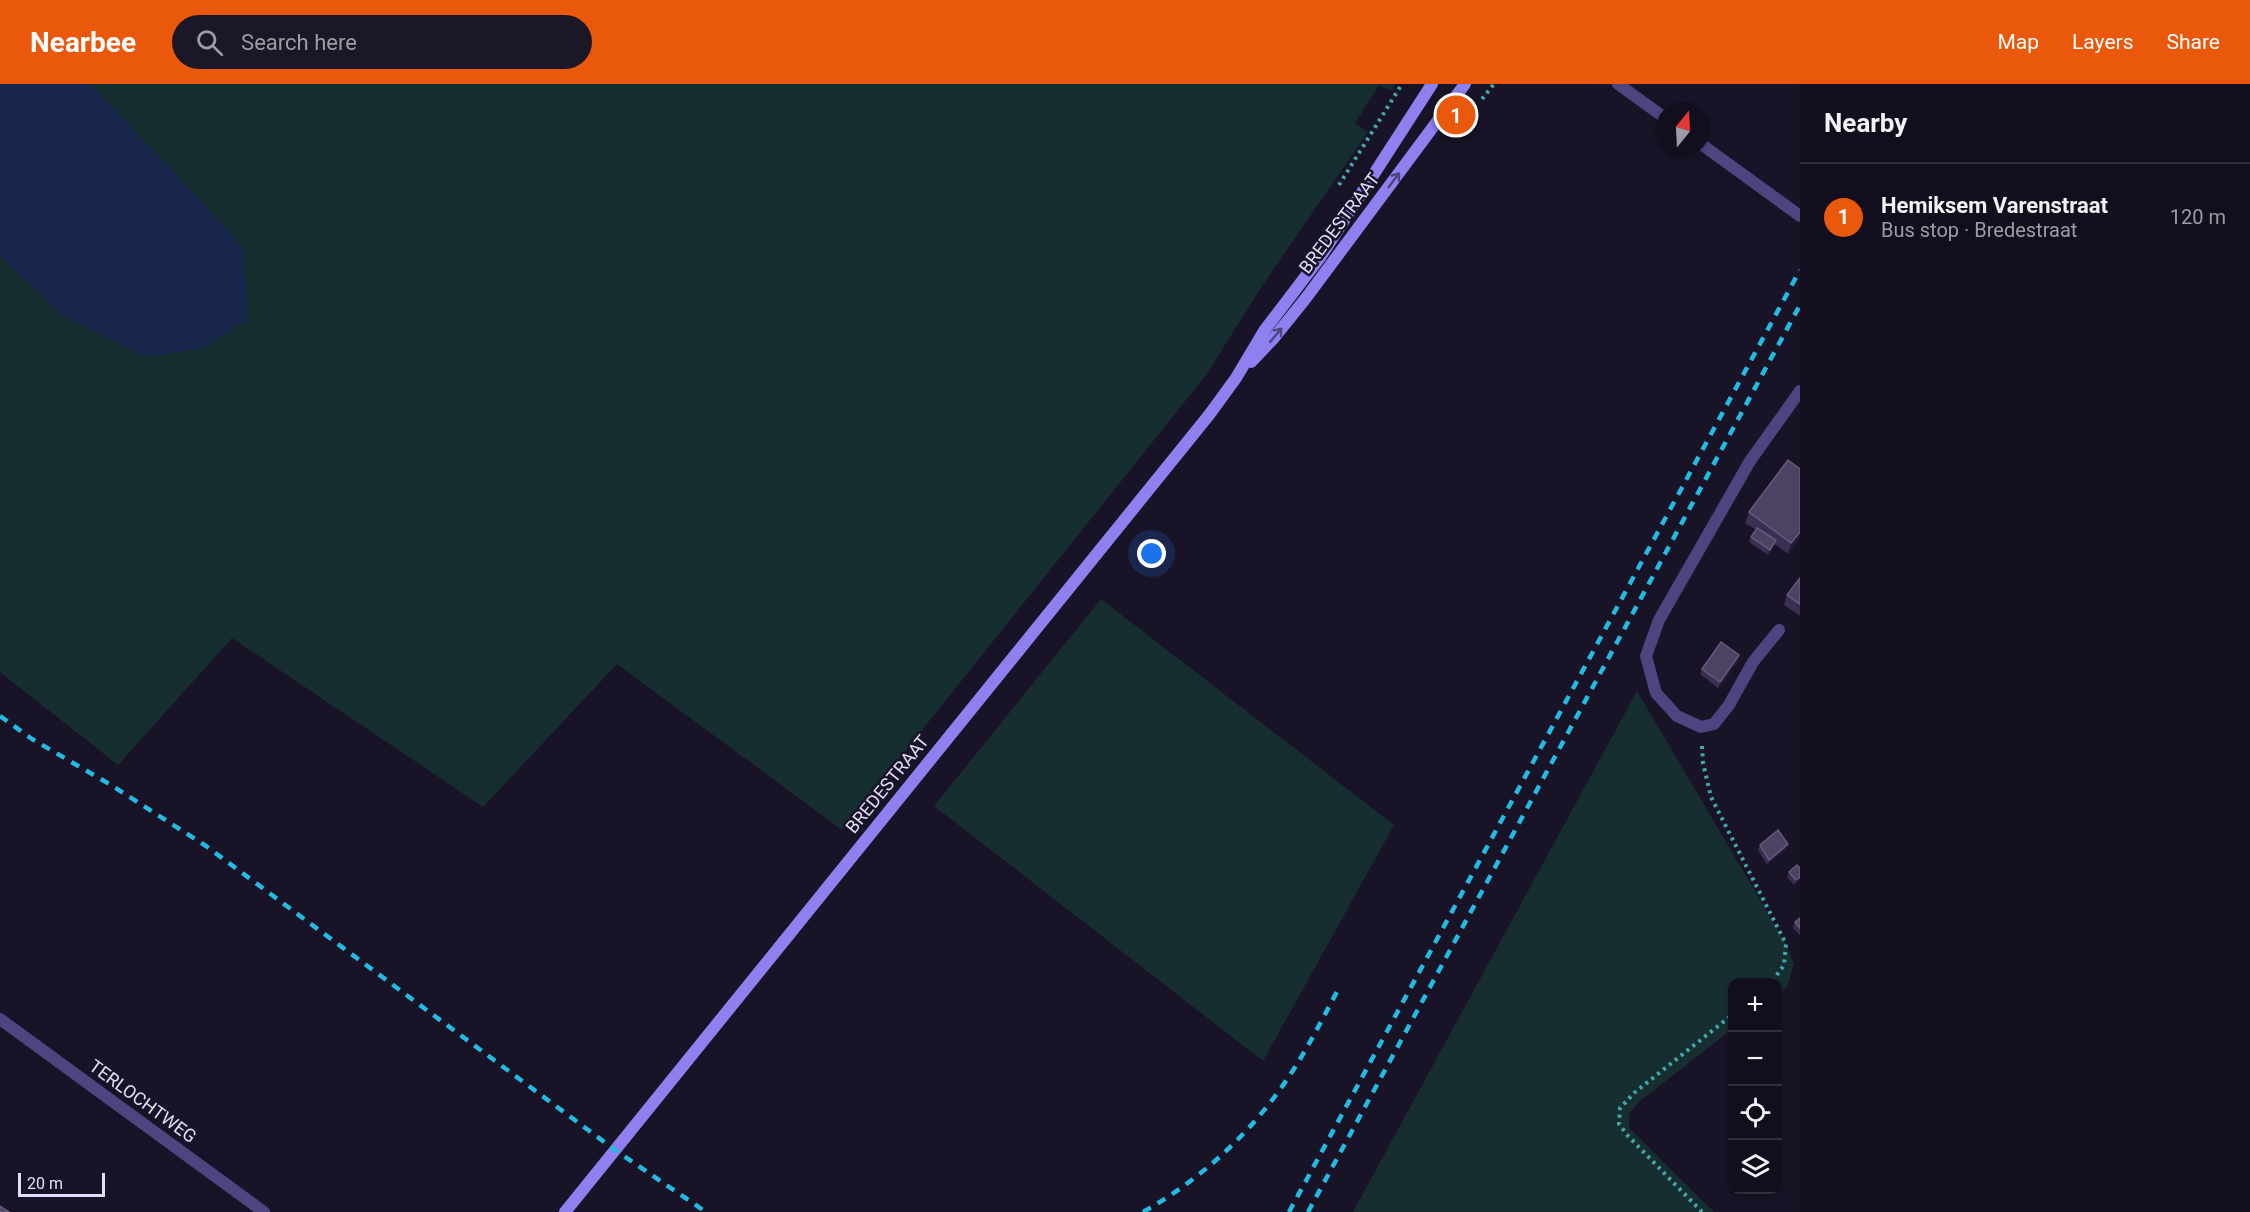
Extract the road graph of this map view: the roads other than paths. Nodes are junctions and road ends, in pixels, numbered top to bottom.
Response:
1 (1432, 84) edge
2 (1465, 84) edge
3 (1618, 84) edge
4 (1656, 111) edge
5 (1710, 151) edge
6 (1800, 216) edge
7 (1236, 378) junction
8 (1800, 392) edge
9 (1779, 630) dead end
10 (0, 1019) edge
11 (264, 1212) edge
12 (565, 1212) edge

1 - 7 main road, BREDESTRAAT
7 -> 2 main road, BREDESTRAAT
3 - 4 street
5 - 6 street
7 - 12 main road, BREDESTRAAT
8 - 9 street
10 - 11 street, TERLOCHTWEG

